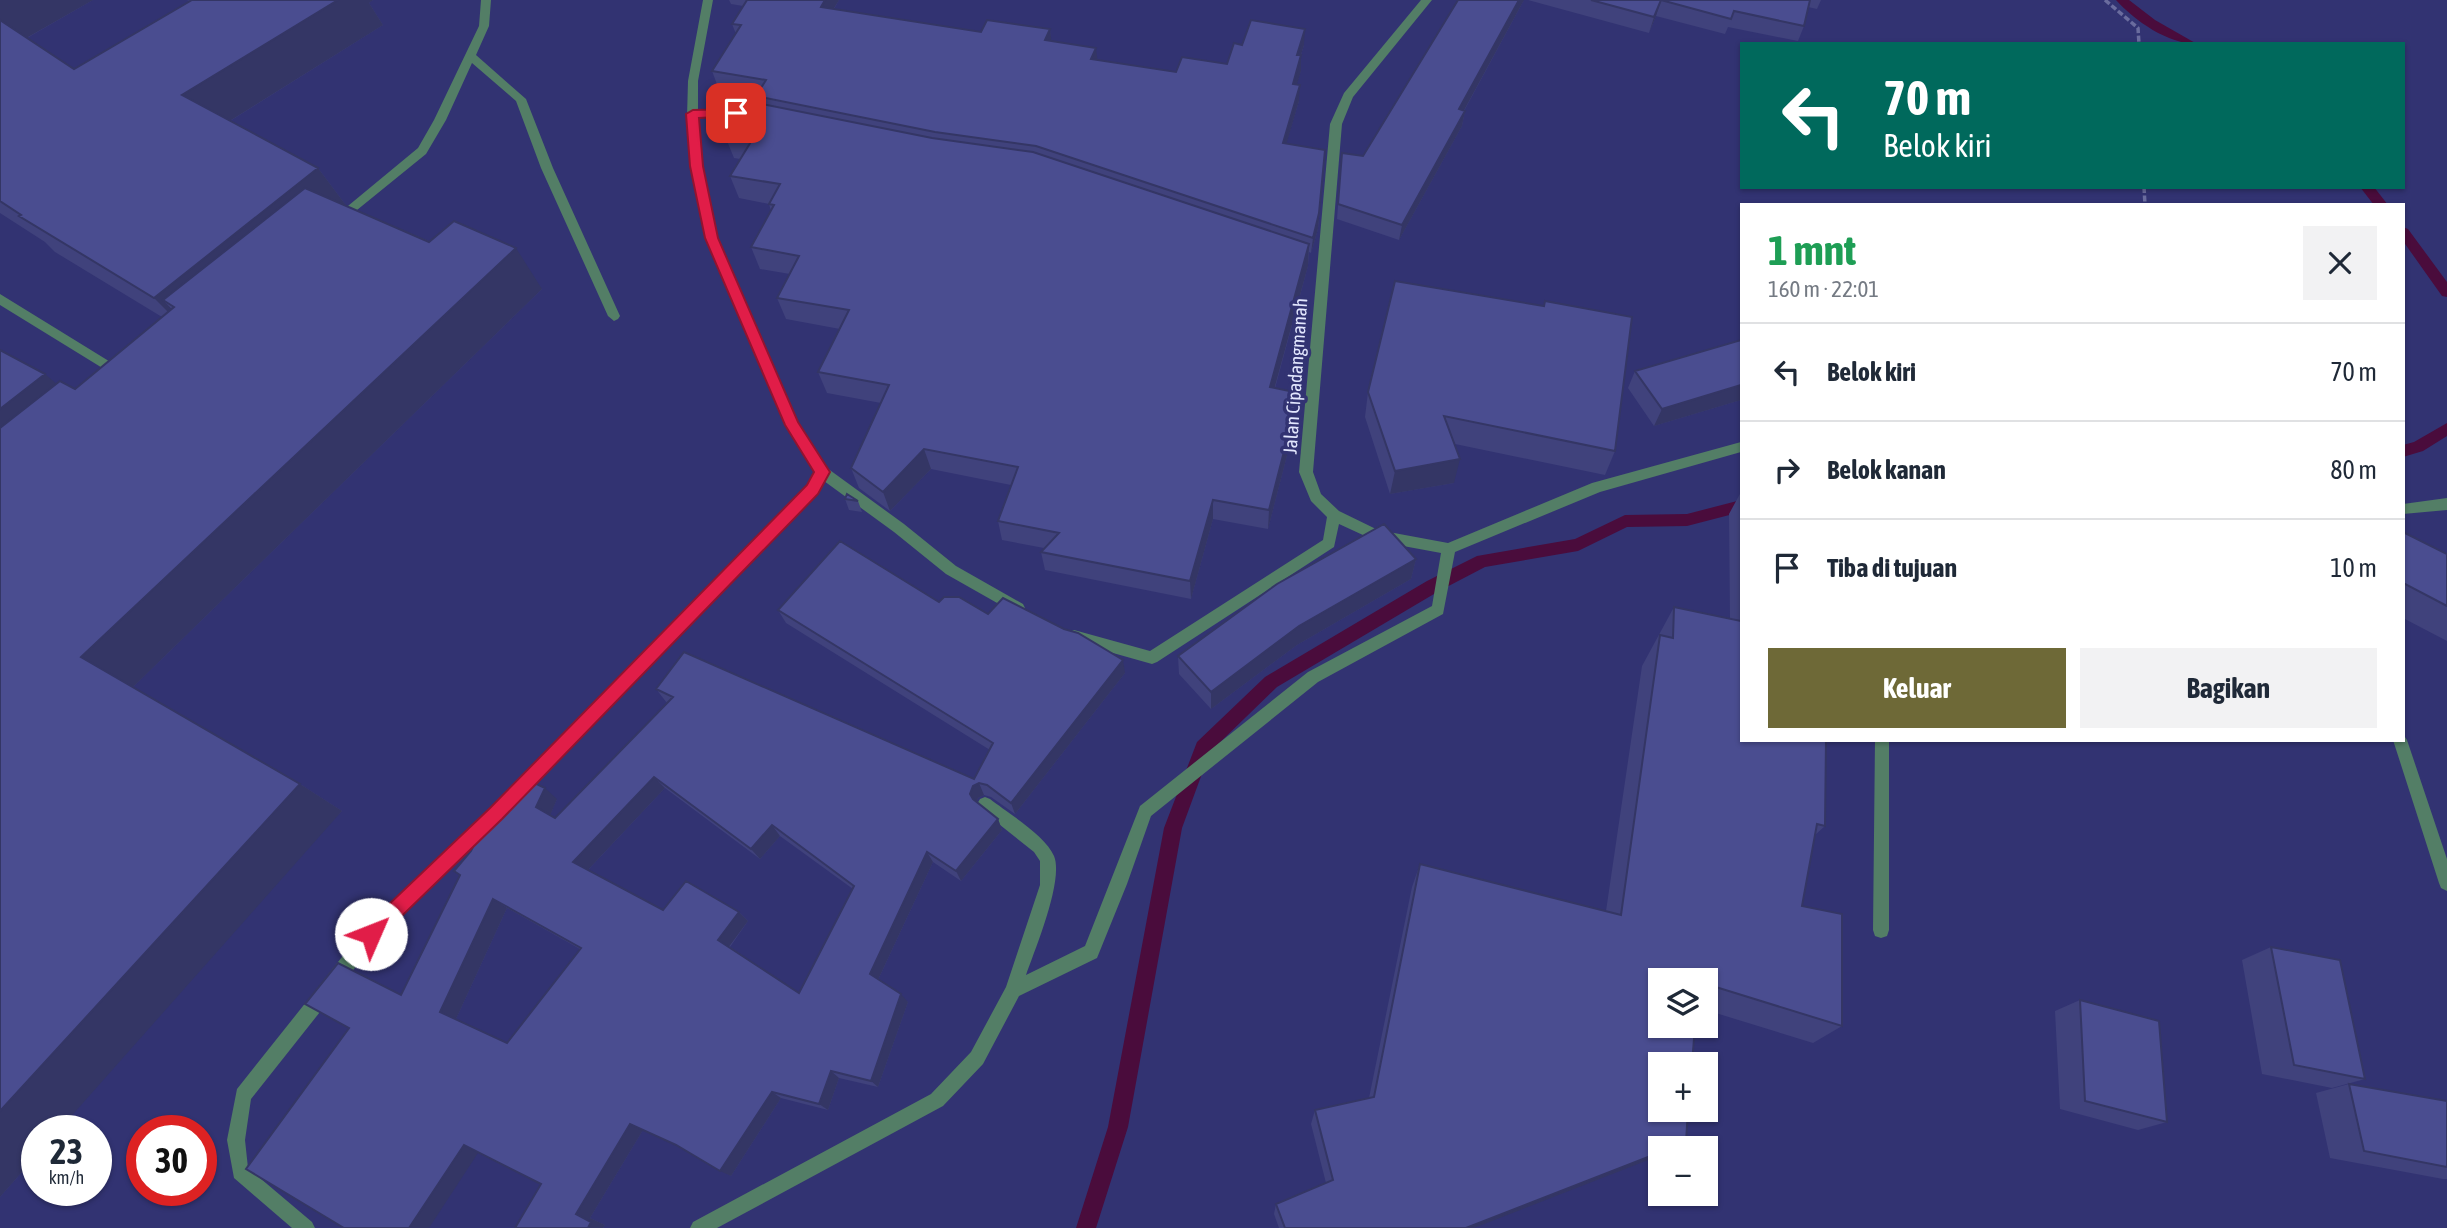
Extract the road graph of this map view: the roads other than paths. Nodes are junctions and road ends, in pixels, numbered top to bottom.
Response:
1 (486, 0) edge
2 (708, 0) edge
3 (1427, 0) edge
4 (470, 56) junction
5 (693, 114) junction
6 (769, 120) edge
7 (327, 228) edge
8 (0, 299) edge
9 (614, 316) dead end
10 (137, 383) edge
11 (1740, 447) edge
12 (822, 472) junction
13 (2447, 504) edge
14 (2405, 509) edge
15 (1334, 515) junction
16 (1449, 550) junction
17 (1027, 613) edge
18 (1061, 630) edge
19 (1882, 742) edge
20 (2401, 742) edge
21 (985, 804) edge
22 (2447, 883) edge
23 (1881, 930) dead end
24 (1013, 990) junction
25 (306, 1228) edge
26 (699, 1228) edge

1 - 4 street
2 - 5 street
3 - 15 street, Jalan Cipadangmanah
4 - 7 street
4 - 9 street
5 - 6 street
5 - 12 street
8 - 10 street
11 - 16 street
12 - 17 street
12 - 25 street
13 - 14 street
15 - 16 street, Jalan Cipadangmanah
15 - 18 street
16 - 24 street
19 - 23 street
20 - 22 street
21 - 24 street
24 - 26 street

